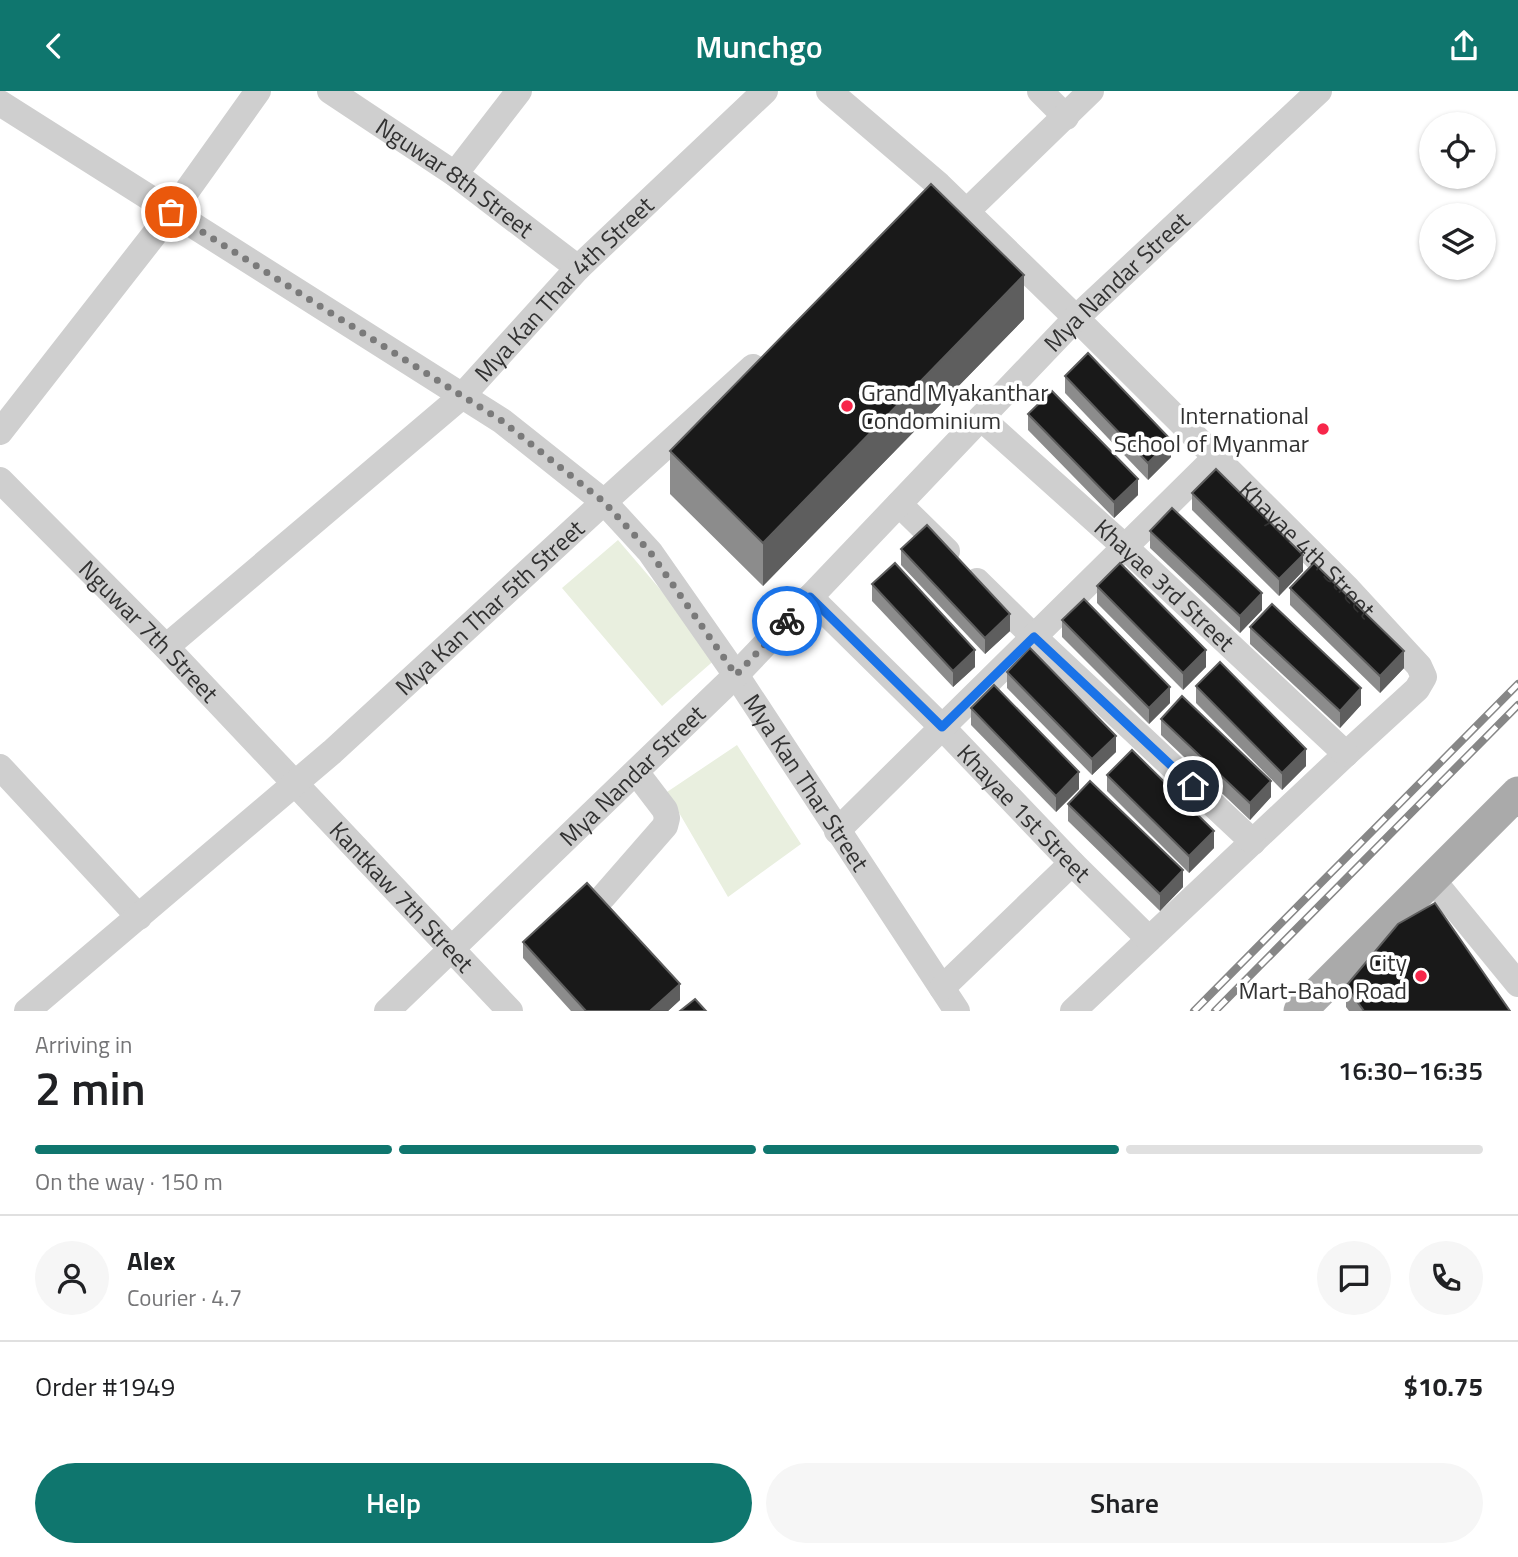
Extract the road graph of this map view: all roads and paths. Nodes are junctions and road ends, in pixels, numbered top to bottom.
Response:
1 (258, 91) edge
2 (330, 91) edge
3 (519, 91) edge
4 (765, 91) edge
5 (829, 91) edge
6 (1040, 91) edge
7 (1091, 91) edge
8 (1319, 91) edge
9 (0, 103) edge
10 (1066, 117) junction
11 (455, 174) junction
12 (939, 185) junction
13 (919, 204) edge
14 (171, 212) junction
15 (966, 212) junction
16 (578, 268) junction
17 (1076, 318) junction
18 (766, 355) edge
19 (462, 396) junction
20 (981, 418) junction
21 (0, 432) edge
22 (1215, 458) junction
23 (0, 480) edge
24 (604, 502) junction
25 (900, 504) junction
26 (1125, 547) junction
27 (810, 597) junction
28 (1034, 637) junction
29 (166, 647) junction
30 (736, 675) junction
31 (942, 727) junction
32 (1346, 754) junction
33 (0, 767) edge
34 (636, 772) junction
35 (295, 783) junction
36 (1515, 802) edge
37 (837, 831) junction
38 (1253, 842) junction
39 (1072, 863) junction
40 (1432, 879) junction
41 (603, 897) edge
42 (139, 917) junction
43 (1149, 939) junction
44 (452, 949) junction
45 (1518, 984) edge
46 (942, 988) junction
47 (27, 1011) edge
48 (387, 1011) edge
49 (510, 1011) edge
50 (957, 1011) edge
51 (1073, 1011) edge
52 (1300, 1011) edge

1 - 14 street
2 - 11 street, Nguwar 8th Street
3 - 11 street
4 - 16 street, Mya Kan Thar 4th Street
5 - 12 street, Khayae 4th Street
6 - 10 street
7 - 10 street
8 - 17 street, Mya Nandar Street
9 - 14 street, Mya Kan Thar Street
10 - 15 street
11 - 16 street, Nguwar 8th Street
12 - 13 street
12 - 15 street, Khayae 4th Street
14 - 19 street, Mya Kan Thar Street
14 - 21 street
15 - 17 street, Khayae 4th Street
16 - 19 street, Mya Kan Thar 4th Street
17 - 20 street, Mya Nandar Street
17 - 22 street, Khayae 4th Street
18 - 24 street, Mya Kan Thar 5th Street
19 - 24 street, Mya Kan Thar Street
19 - 29 street, Mya Kan Thar 4th Street
20 - 25 street, Mya Nandar Street
20 - 26 street, Khayae 3rd Street
22 - 26 street
22 - 32 street, Khayae 4th Street
23 - 29 street, Nguwar 7th Street
24 - 30 street, Mya Kan Thar Street
24 - 35 street, Mya Kan Thar 5th Street
25 - 27 street, Mya Nandar Street
25 - 28 street
26 - 28 street
26 - 32 street, Khayae 3rd Street
27 - 30 street, Mya Nandar Street
27 - 31 street, Khayae 1st Street
28 - 31 street
28 - 38 street
29 - 35 street, Nguwar 7th Street
30 - 34 street, Mya Nandar Street
30 - 37 street, Mya Kan Thar Street
31 - 37 street
31 - 39 street, Khayae 1st Street
32 - 38 street
33 - 42 street
34 - 41 street
34 - 44 street, Mya Nandar Street
35 - 42 street, Mya Kan Thar 5th Street
35 - 44 street, Kantkaw 7th Street
36 - 40 main road
37 - 46 street, Mya Kan Thar Street
38 - 43 street
39 - 43 street, Khayae 1st Street
39 - 46 street
40 - 45 street
40 - 52 main road
42 - 47 street, Mya Kan Thar 5th Street
43 - 51 street
44 - 48 street, Mya Nandar Street
44 - 49 street, Kantkaw 7th Street
46 - 50 street, Mya Kan Thar Street

